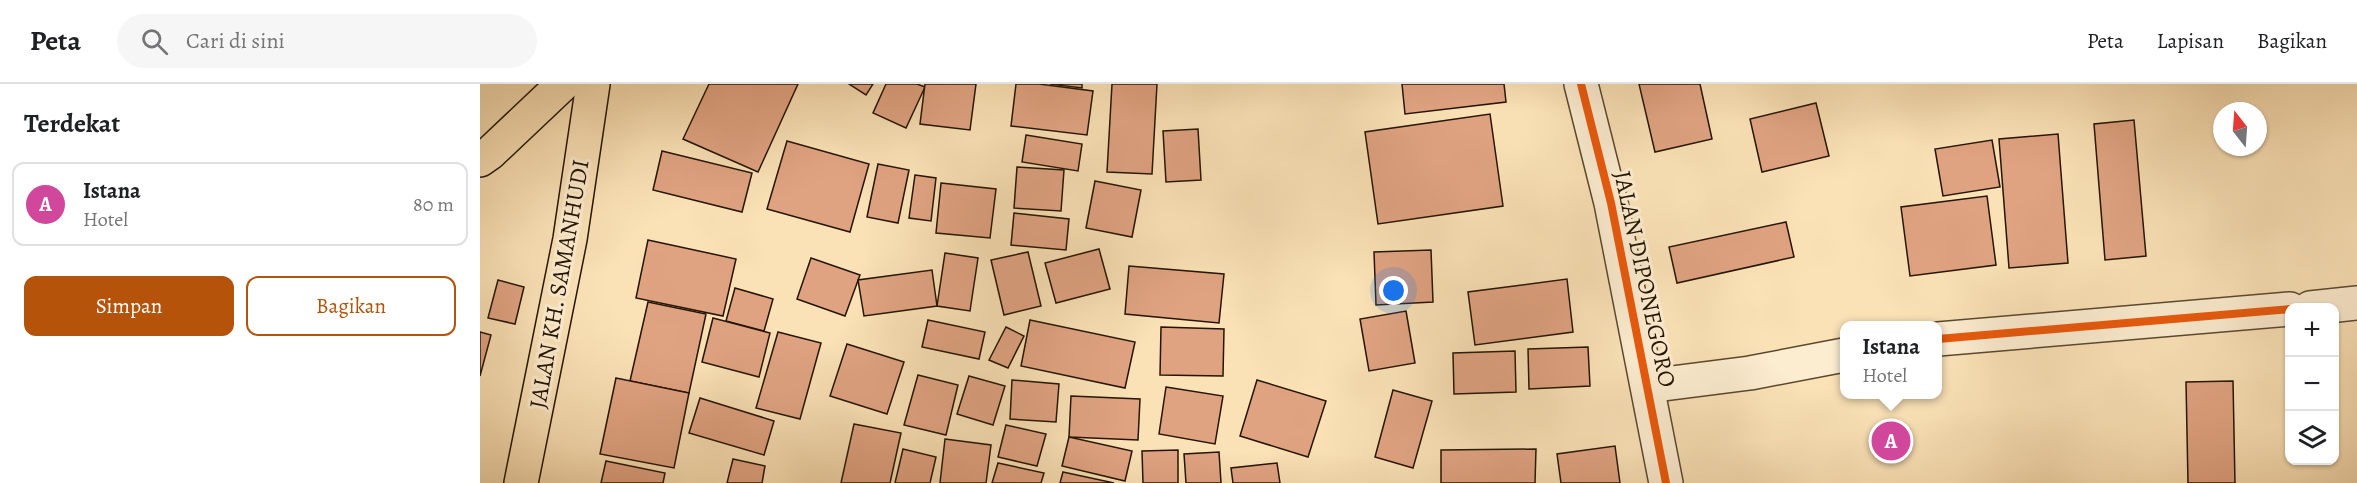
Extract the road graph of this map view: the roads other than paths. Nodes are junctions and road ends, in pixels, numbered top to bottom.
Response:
1 (563, 84) edge
2 (593, 84) edge
3 (1581, 84) edge
4 (485, 156) edge
5 (2357, 303) edge
6 (2339, 305) edge
7 (2285, 309) edge
8 (1942, 339) edge
9 (1840, 356) edge
10 (1648, 386) junction
11 (521, 483) edge
12 (1666, 483) edge

1 - 4 main road
2 - 11 main road, JALAN KH. SAMANHUDI
3 - 10 street, JALAN DIPONEGORO
5 - 6 street
7 - 8 street
9 - 10 street
10 - 12 street, JALAN DIPONEGORO

